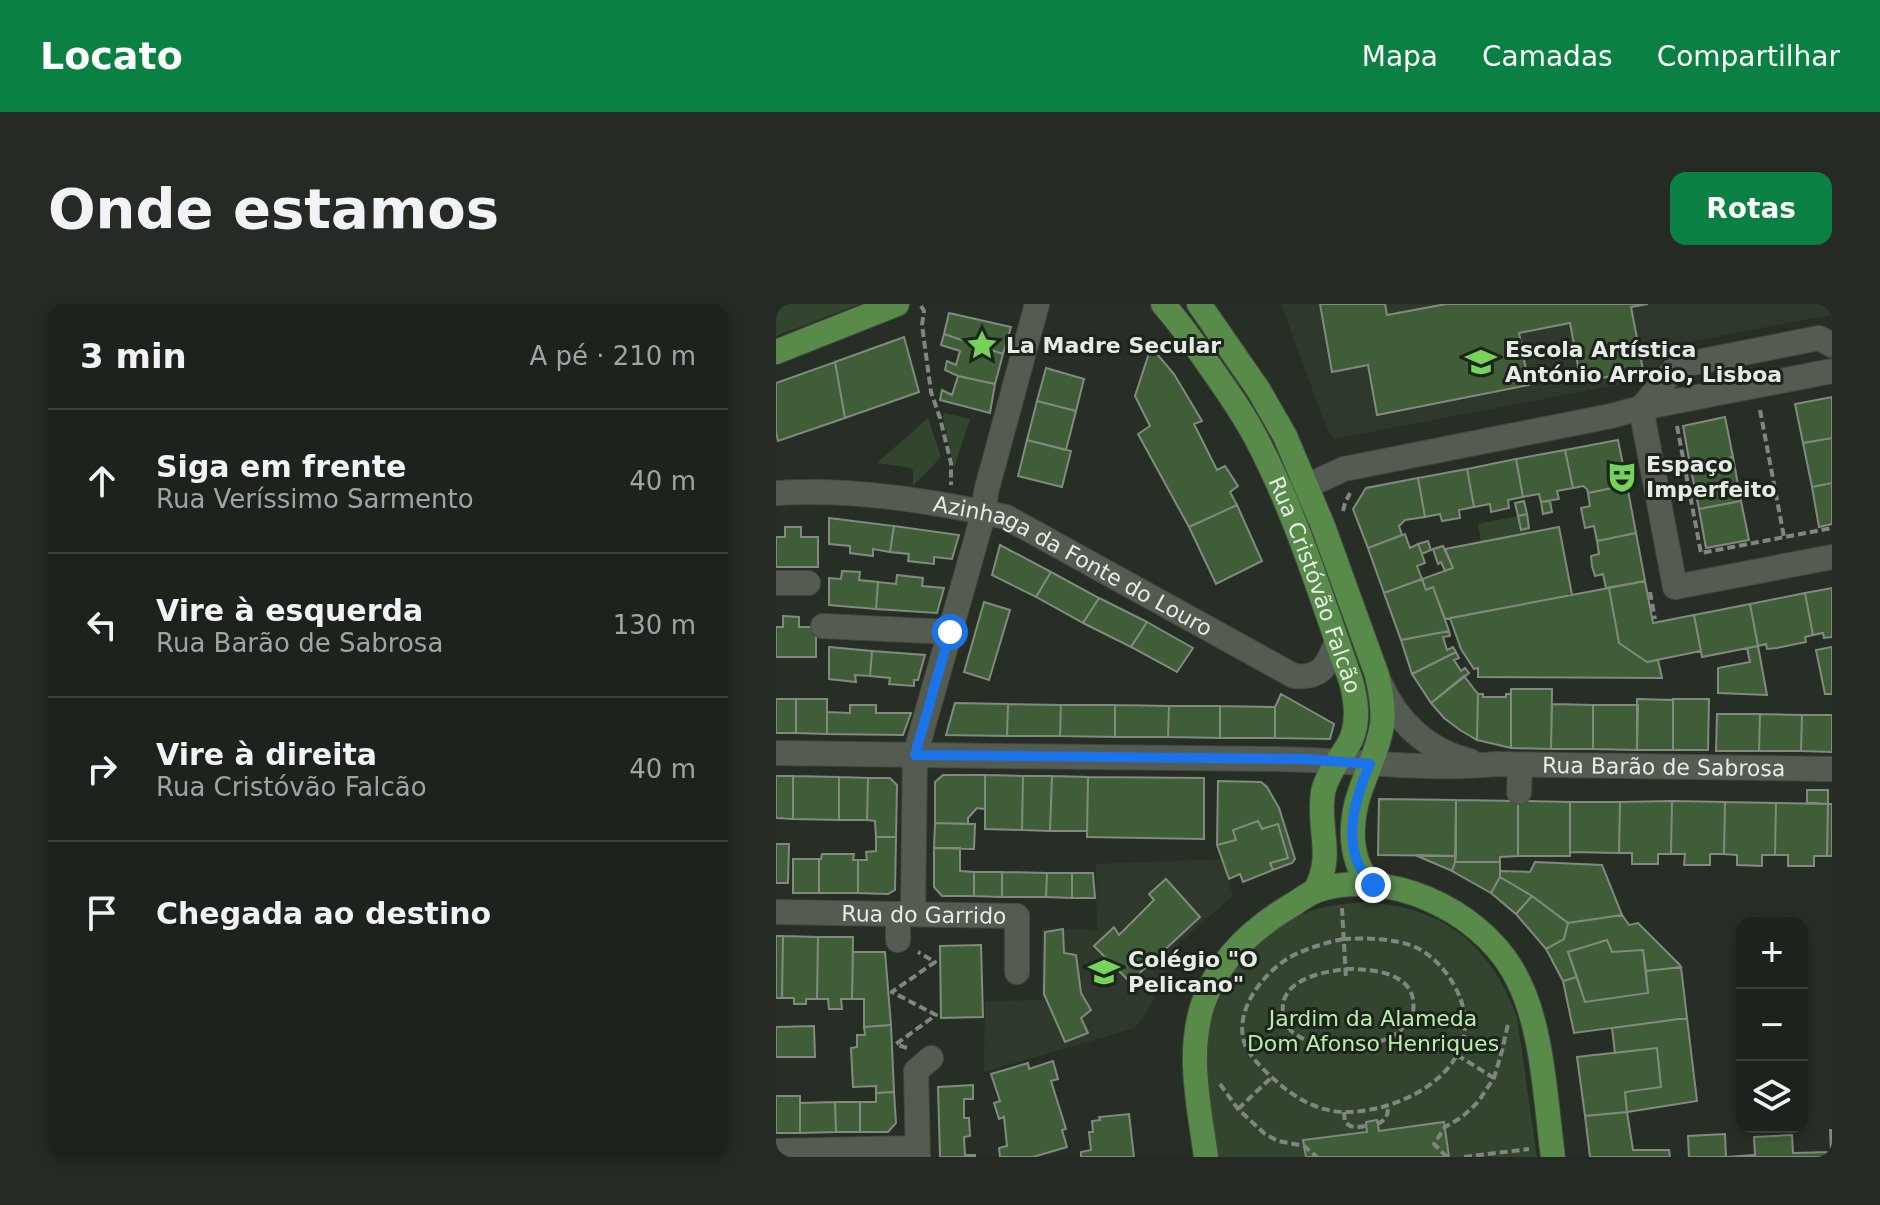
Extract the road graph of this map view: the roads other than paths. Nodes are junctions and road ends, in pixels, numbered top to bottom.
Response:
1 (897, 304) edge
2 (1037, 304) edge
3 (1163, 304) edge
4 (1199, 304) edge
5 (1832, 345) edge
6 (776, 352) edge
7 (1832, 371) edge
8 (1641, 408) junction
9 (1307, 485) junction
10 (776, 493) edge
11 (1283, 496) junction
12 (984, 512) junction
13 (1832, 557) edge
14 (776, 583) edge
15 (808, 583) dead end
16 (823, 626) dead end
17 (950, 632) junction
18 (1337, 642) junction
19 (1377, 675) junction
20 (776, 753) edge
21 (915, 755) junction
22 (1336, 762) junction
23 (1370, 764) junction
24 (1508, 764) junction
25 (1832, 769) edge
26 (1519, 792) dead end
27 (1373, 885) junction
28 (1315, 891) junction
29 (776, 912) edge
30 (906, 914) junction
31 (898, 940) road end
32 (1017, 972) dead end
33 (924, 1064) road end
34 (776, 1151) edge
35 (1552, 1152) edge
36 (918, 1153) edge
37 (1206, 1157) edge

1 - 6 main road
2 - 12 street
3 - 11 main road, Rua Cristóvão Falcão
4 - 9 main road, Rua Cristóvão Falcão
5 - 8 street
7 - 8 street
8 - 9 street
8 - 13 street
9 - 11 street
9 - 19 main road, Rua Cristóvão Falcão
10 - 12 street, Azinhaga da Fonte do Louro
11 - 18 main road, Rua Cristóvão Falcão
12 - 17 street
12 - 18 street, Azinhaga da Fonte do Louro
14 - 15 street
16 - 17 street
17 - 21 street
18 - 22 main road, Rua Cristóvão Falcão
19 - 23 main road, Rua Cristóvão Falcão
19 - 24 street, Rua Barão de Sabrosa
20 - 21 street, Rua Barão de Sabrosa
21 - 22 street, Rua Barão de Sabrosa
21 - 30 street
22 - 23 street, Rua Barão de Sabrosa
22 - 28 main road, Rua Cristóvão Falcão
23 - 24 street, Rua Barão de Sabrosa
23 - 27 main road, Rua Cristóvão Falcão
24 - 25 street, Rua Barão de Sabrosa
24 - 26 street
27 - 28 main road
27 - 35 main road
28 - 37 main road
29 - 30 street, Rua do Garrido
30 - 31 street
30 - 32 street, Rua do Garrido
33 - 36 street
34 - 36 street

